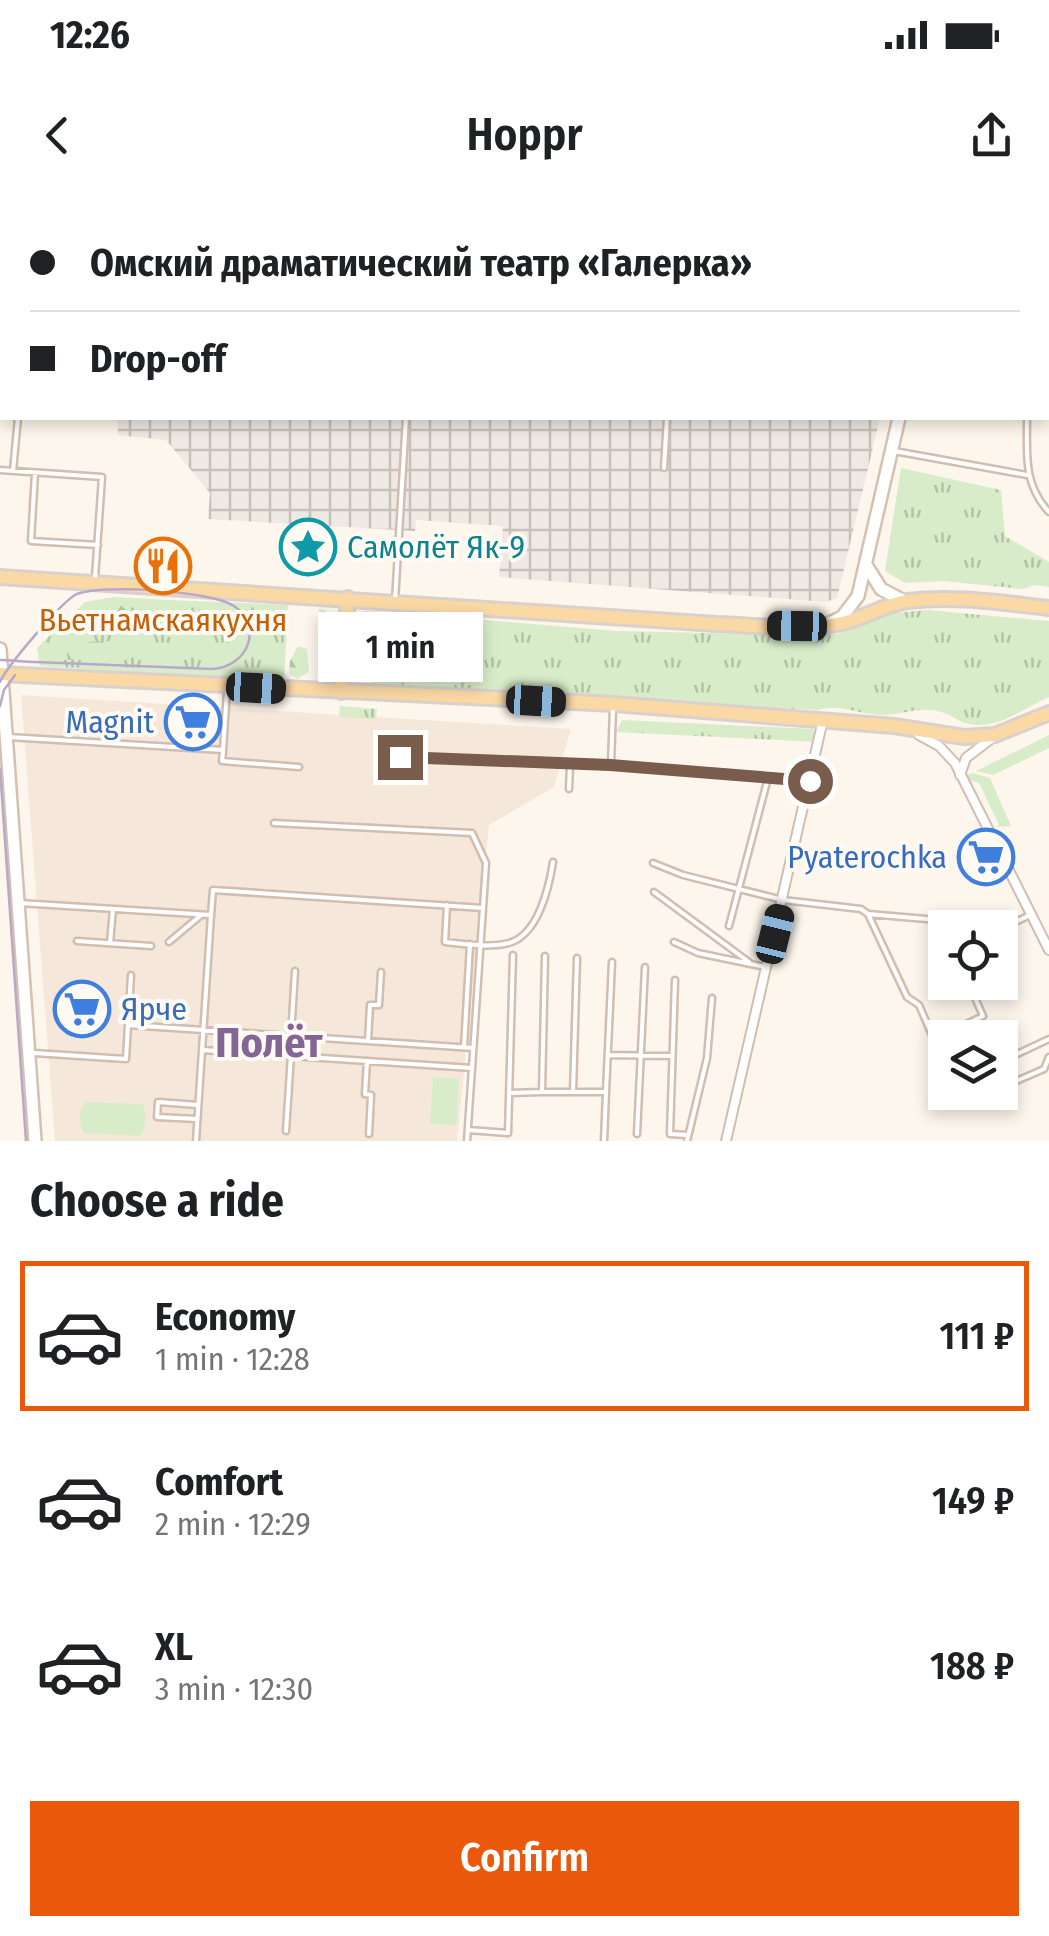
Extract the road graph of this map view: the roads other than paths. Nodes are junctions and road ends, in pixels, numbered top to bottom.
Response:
1 (18, 420) edge
2 (406, 420) edge
3 (667, 420) edge
4 (898, 420) edge
5 (1027, 420) edge
6 (891, 450) junction
7 (664, 468) dead end
8 (0, 470) edge
9 (13, 471) junction
10 (35, 473) junction
11 (1027, 475) junction
12 (1049, 512) edge
13 (98, 545) junction
14 (864, 562) junction
15 (0, 576) edge
16 (95, 582) junction
17 (348, 598) junction
18 (395, 601) junction
19 (904, 601) junction
20 (1049, 608) edge
21 (826, 626) junction
22 (0, 649) edge
23 (2, 674) edge
24 (227, 686) junction
25 (341, 692) junction
26 (614, 704) junction
27 (1049, 713) edge
28 (823, 720) junction
29 (906, 728) junction
30 (996, 735) junction
31 (8, 737) junction
32 (223, 750) junction
33 (4, 752) edge
34 (400, 757) dead end
35 (570, 764) junction
36 (610, 765) junction
37 (298, 767) dead end
38 (960, 775) junction
39 (768, 778) junction
40 (810, 781) junction
41 (569, 789) dead end
42 (274, 822) dead end
43 (0, 848) edge
44 (15, 849) junction
45 (794, 852) junction
46 (857, 857) dead end
47 (552, 862) dead end
48 (653, 863) dead end
49 (739, 888) junction
50 (654, 892) dead end
51 (783, 900) junction
52 (19, 903) junction
53 (447, 906) junction
54 (483, 908) junction
55 (113, 909) junction
56 (868, 914) junction
57 (202, 915) junction
58 (211, 915) junction
59 (1030, 915) junction
60 (928, 919) edge
61 (1018, 921) edge
62 (729, 926) dead end
63 (77, 941) dead end
64 (169, 942) dead end
65 (674, 942) dead end
66 (110, 943) junction
67 (470, 944) junction
68 (480, 945) junction
69 (150, 946) dead end
70 (1049, 950) edge
71 (513, 955) dead end
72 (545, 956) dead end
73 (577, 958) dead end
74 (612, 962) dead end
75 (749, 962) junction
76 (644, 966) dead end
77 (766, 968) junction
78 (295, 971) dead end
79 (381, 972) dead end
80 (131, 974) dead end
81 (675, 980) dead end
82 (712, 998) dead end
83 (976, 1000) edge
84 (976, 1020) edge
85 (128, 1025) junction
86 (928, 1028) edge
87 (204, 1030) junction
88 (291, 1036) junction
89 (1049, 1039) edge
90 (368, 1041) junction
91 (464, 1047) junction
92 (473, 1048) junction
93 (202, 1050) junction
94 (29, 1053) junction
95 (1018, 1054) edge
96 (608, 1055) junction
97 (291, 1056) junction
98 (641, 1056) junction
99 (672, 1056) junction
100 (1049, 1057) edge
101 (367, 1060) junction
102 (472, 1068) junction
103 (1018, 1081) edge
104 (542, 1092) junction
105 (572, 1092) junction
106 (606, 1092) junction
107 (509, 1093) junction
108 (198, 1105) junction
109 (198, 1120) junction
110 (468, 1130) junction
111 (286, 1131) dead end
112 (368, 1134) dead end
113 (637, 1134) dead end
114 (687, 1138) edge
115 (35, 1141) edge
116 (196, 1141) edge
117 (467, 1141) edge
118 (604, 1141) edge
119 (726, 1141) edge

1 - 9 lane
2 - 18 lane
3 - 7 lane
4 - 6 main road
5 - 11 lane
6 - 11 lane
6 - 14 main road
8 - 9 lane
9 - 10 lane
10 - 13 lane
10 - 13 lane
11 - 12 lane
13 - 16 lane
14 - 19 main road
14 - 21 main road
15 - 16 main road
16 - 17 main road
17 - 18 main road
17 - 25 main road
18 - 21 main road
19 - 20 main road
19 - 21 main road
22 - 23 main road
23 - 24 main road
23 - 31 main road
24 - 25 main road
24 - 32 lane
25 - 26 main road
26 - 28 main road
26 - 36 lane
27 - 30 main road
28 - 29 main road
28 - 40 street
29 - 30 main road
29 - 38 street
30 - 38 street
31 - 32 lane
31 - 33 main road
32 - 37 lane
33 - 44 main road
34 - 35 lane
35 - 36 lane
35 - 41 lane
36 - 39 lane
38 - 59 street
39 - 40 lane
39 - 49 lane
40 - 45 street
42 - 54 lane
43 - 44 street
44 - 52 main road
45 - 46 lane
45 - 51 street
47 - 68 lane
48 - 49 lane
49 - 51 lane
49 - 62 lane
50 - 75 lane
51 - 56 lane
51 - 77 street
52 - 55 lane
52 - 94 main road
53 - 54 lane
53 - 58 lane
53 - 67 lane
54 - 68 lane
55 - 57 lane
55 - 66 lane
56 - 60 lane
56 - 86 lane
57 - 58 lane
57 - 64 lane
58 - 87 lane
59 - 61 lane
59 - 70 street
63 - 66 lane
65 - 75 lane
66 - 69 lane
67 - 68 lane
67 - 91 lane
68 - 92 lane
71 - 107 lane
72 - 104 lane
73 - 105 lane
74 - 96 lane
75 - 77 lane
76 - 98 lane
77 - 119 street
78 - 88 lane
79 - 90 lane
80 - 85 lane
81 - 99 lane
82 - 114 lane
83 - 84 lane
85 - 87 lane
85 - 94 lane
87 - 88 lane
87 - 93 lane
88 - 90 lane
89 - 95 lane
90 - 91 lane
91 - 92 lane
92 - 102 lane
93 - 97 lane
93 - 108 lane
94 - 115 main road
96 - 98 lane
96 - 106 lane
97 - 101 lane
97 - 111 lane
98 - 99 lane
98 - 113 lane
99 - 114 lane
100 - 103 lane
101 - 102 lane
101 - 112 lane
102 - 110 lane
104 - 105 lane
104 - 107 lane
105 - 106 lane
106 - 118 lane
107 - 110 lane
108 - 109 lane
108 - 109 lane
109 - 116 lane
110 - 117 lane

